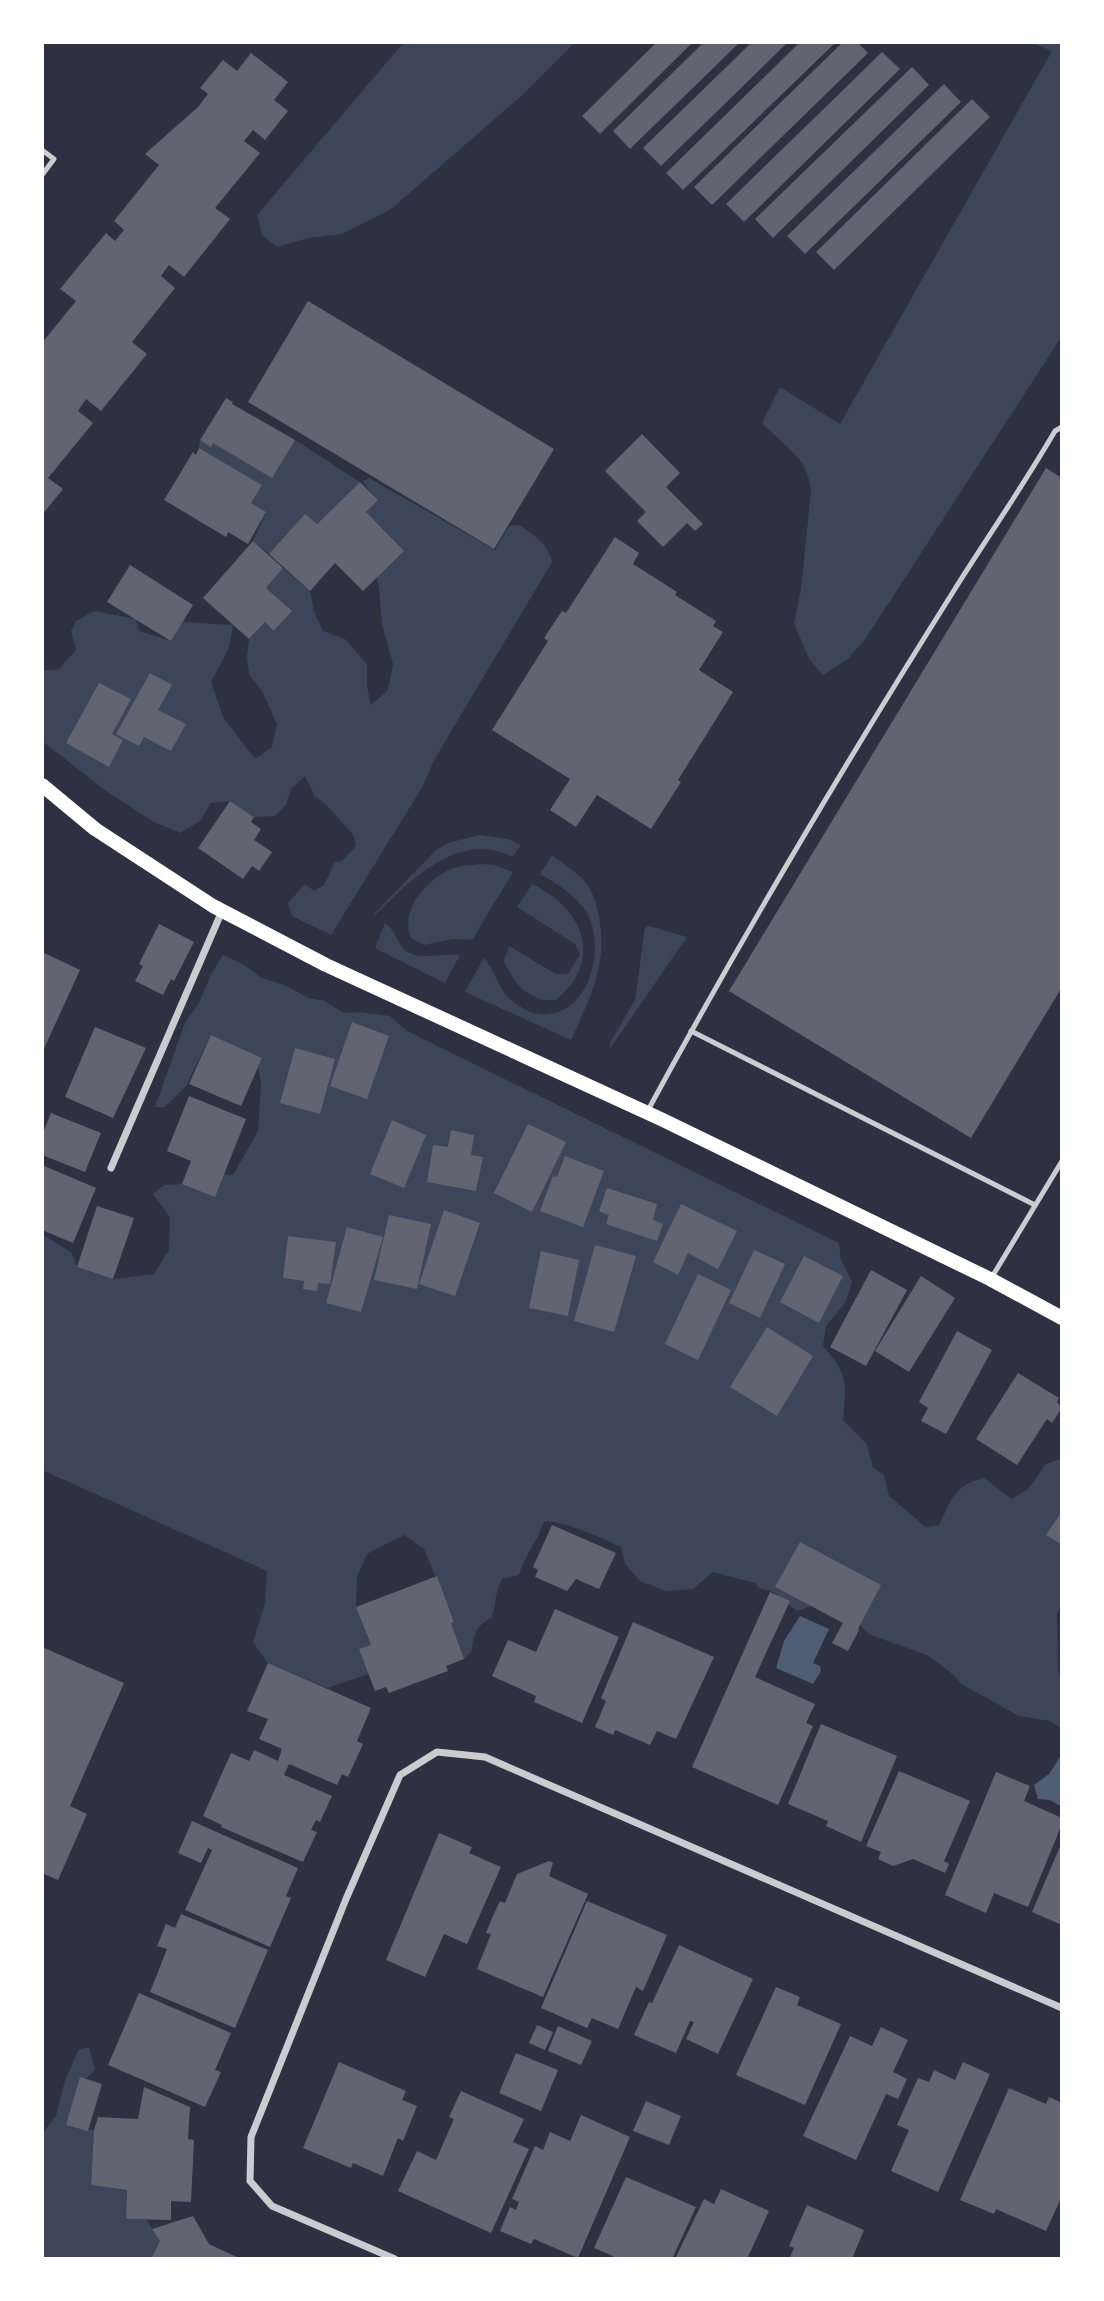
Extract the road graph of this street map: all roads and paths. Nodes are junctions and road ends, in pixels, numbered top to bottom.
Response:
1 (42, 150) edge
2 (42, 175) edge
3 (1062, 428) edge
4 (42, 785) edge
5 (222, 911) junction
6 (691, 1031) junction
7 (647, 1112) junction
8 (1062, 1161) edge
9 (110, 1168) dead end
10 (1035, 1205) junction
11 (990, 1279) junction
12 (1062, 1318) edge
13 (1062, 2008) edge
14 (395, 2259) edge

1 - 2 lane
3 - 6 lane
4 - 5 main road
5 - 7 main road
5 - 9 street
6 - 7 lane
6 - 10 lane
7 - 11 main road
8 - 10 lane
10 - 11 lane
11 - 12 main road
13 - 14 street

